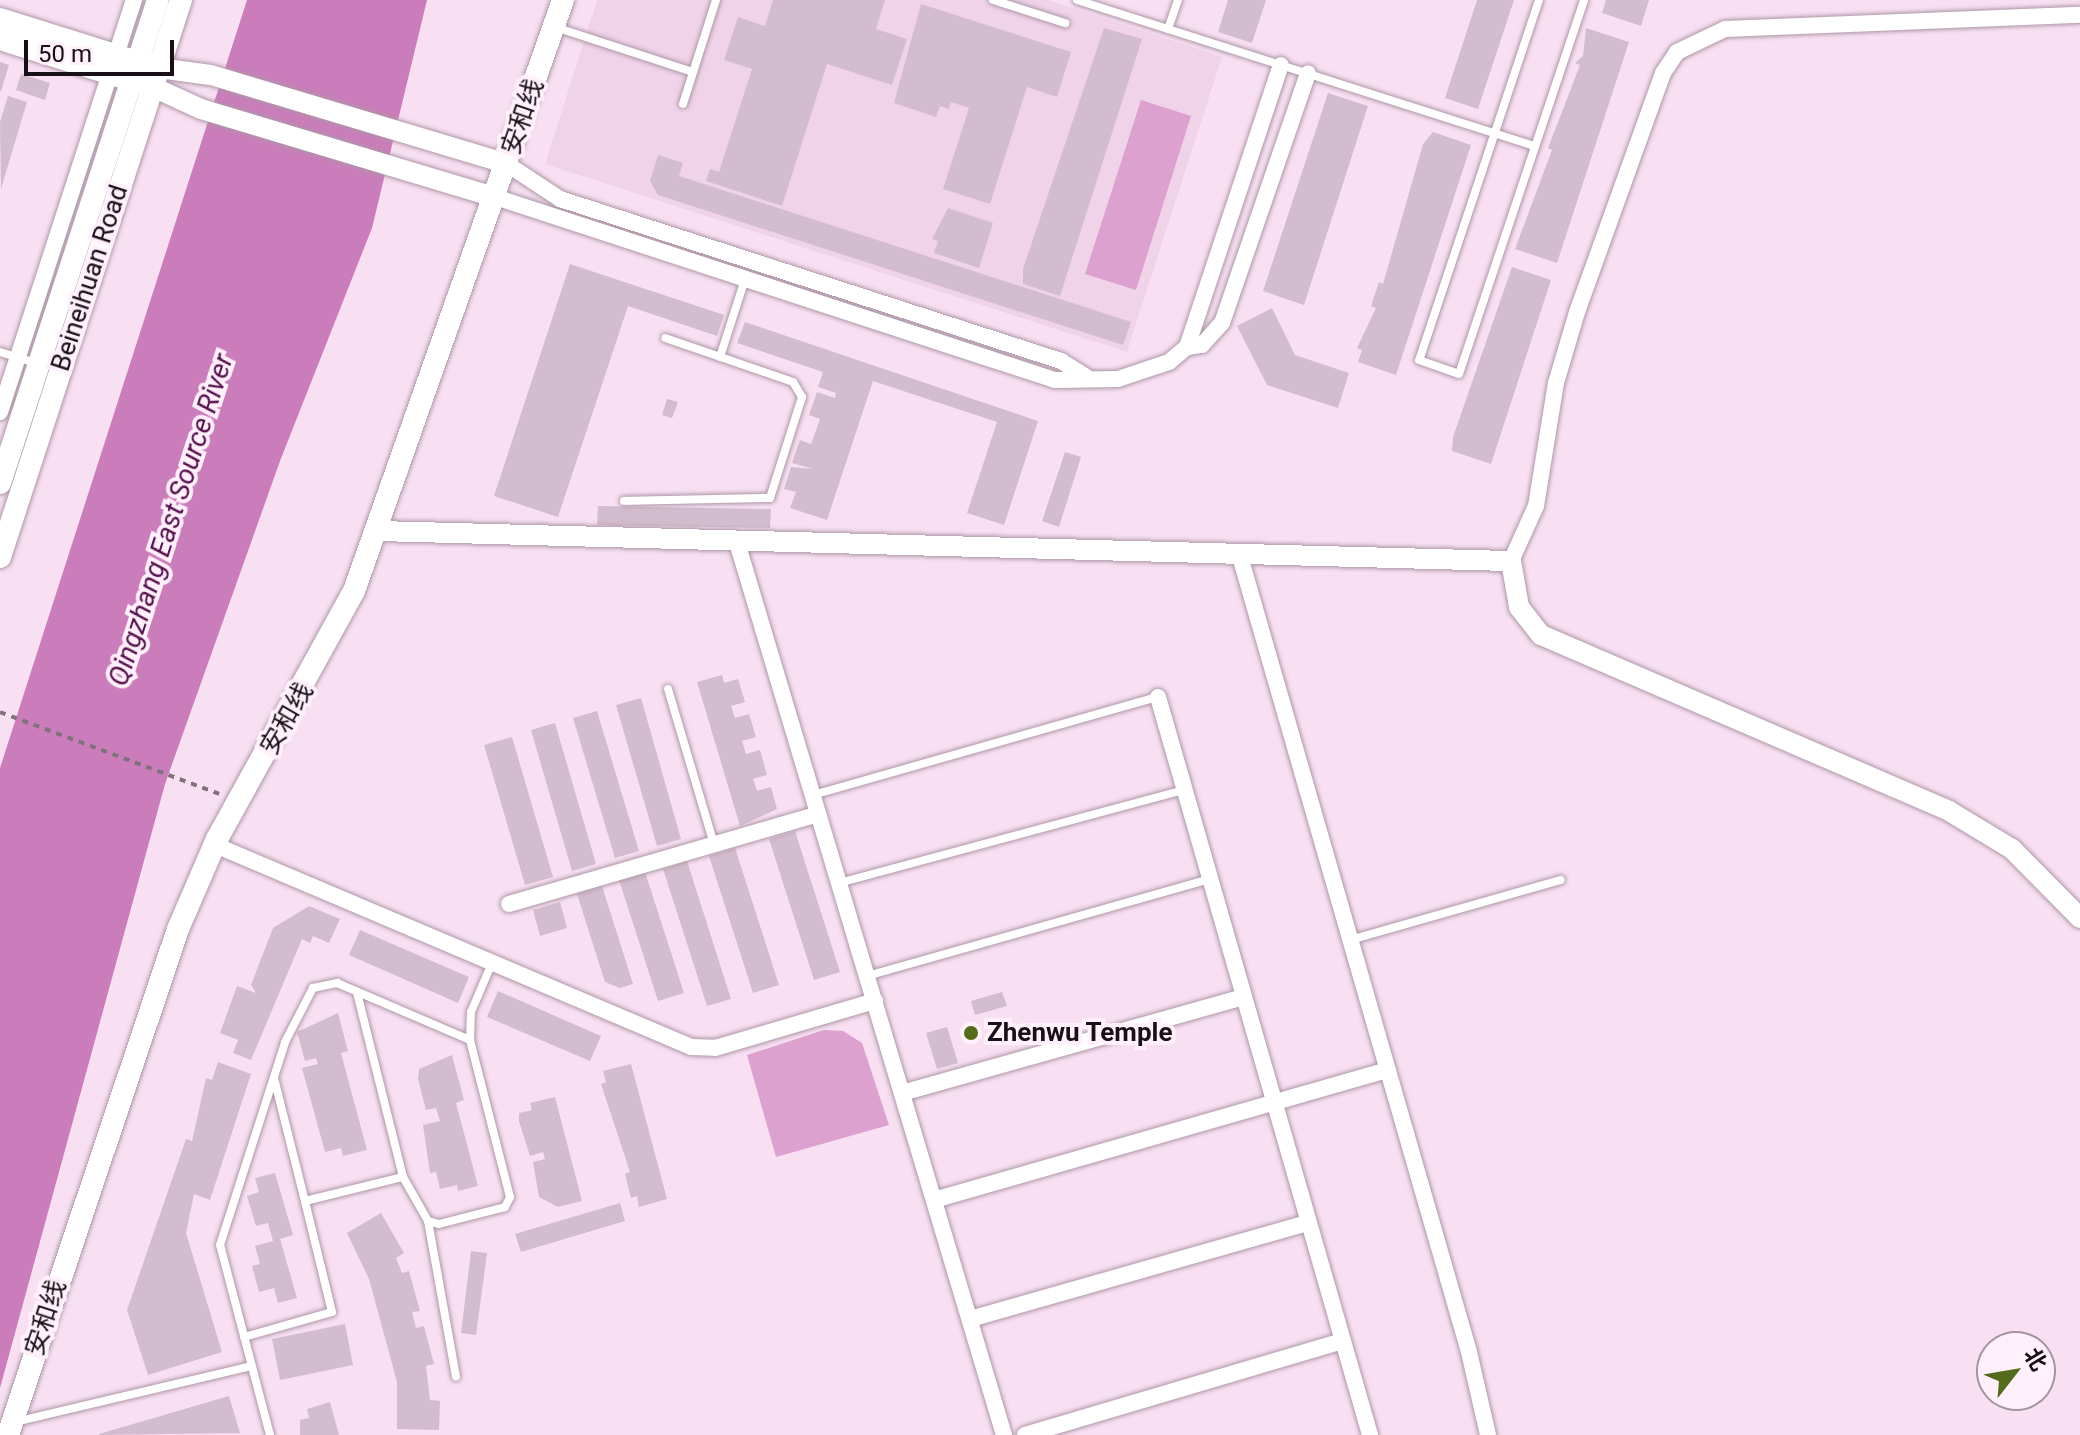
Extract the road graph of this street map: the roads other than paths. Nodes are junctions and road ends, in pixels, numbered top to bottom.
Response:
1 (134, 0) edge
2 (158, 0) edge
3 (181, 0) edge
4 (563, 0) edge
5 (716, 0) edge
6 (993, 0) edge
7 (1077, 0) edge
8 (1178, 0) edge
9 (1539, 0) edge
10 (1584, 0) edge
11 (2080, 15) edge
12 (0, 19) edge
13 (1065, 23) dead end
14 (554, 27) junction
15 (1168, 29) junction
16 (0, 39) edge
17 (1281, 65) junction
18 (134, 71) junction
19 (693, 72) junction
20 (1308, 73) junction
21 (683, 104) dead end
22 (1495, 133) junction
23 (1535, 146) junction
24 (507, 164) junction
25 (495, 197) junction
26 (745, 279) junction
27 (665, 338) dead end
28 (1187, 347) junction
29 (0, 352) edge
30 (720, 357) junction
31 (28, 360) junction
32 (1090, 379) junction
33 (0, 412) edge
34 (0, 483) edge
35 (624, 501) dead end
36 (378, 531) junction
37 (736, 539) junction
38 (1239, 553) junction
39 (0, 557) edge
40 (1511, 561) junction
41 (668, 689) dead end
42 (1158, 697) joint
43 (1184, 790) junction
44 (813, 795) junction
45 (818, 814) junction
46 (714, 844) junction
47 (215, 845) junction
48 (1209, 879) junction
49 (1561, 880) dead end
50 (839, 883) junction
51 (509, 904) dead end
52 (2080, 918) edge
53 (1350, 940) junction
54 (492, 963) junction
55 (867, 976) junction
56 (357, 992) junction
57 (1241, 998) junction
58 (875, 1001) junction
59 (470, 1040) junction
60 (1388, 1070) junction
61 (273, 1077) junction
62 (902, 1093) junction
63 (1272, 1103) junction
64 (403, 1177) junction
65 (934, 1200) junction
66 (305, 1201) junction
67 (428, 1221) junction
68 (1306, 1223) junction
69 (970, 1319) junction
70 (244, 1337) junction
71 (1342, 1341) junction
72 (251, 1366) junction
73 (456, 1376) dead end
74 (10, 1429) edge
75 (270, 1435) edge
76 (1004, 1435) edge
77 (1025, 1435) edge
78 (1370, 1435) edge
79 (1488, 1435) edge

1 - 18 street
2 - 18 main road, Beineihuan Road
3 - 18 main road, Beineihuan Road
4 - 14 main road, 安和线
5 - 19 lane
6 - 13 lane
7 - 15 lane
8 - 15 lane
9 - 22 lane
10 - 23 lane
11 - 40 street
12 - 18 main road
14 - 19 lane
14 - 24 main road, 安和线
15 - 17 lane
16 - 18 main road
17 - 20 lane
17 - 28 street
18 - 24 street
18 - 25 street
18 - 31 main road, Beineihuan Road
18 - 39 main road, Beineihuan Road
19 - 21 lane
20 - 22 lane
20 - 28 street
22 - 23 lane
22 - 23 lane
24 - 25 main road, 安和线
24 - 32 street
25 - 26 street
25 - 36 main road, 安和线
26 - 30 lane
26 - 32 street
27 - 30 lane
28 - 32 street
29 - 31 lane
30 - 35 lane
31 - 33 street
31 - 34 main road, Beineihuan Road
36 - 37 street
36 - 47 main road, 安和线
37 - 38 street
37 - 44 street
38 - 40 street
38 - 53 street
40 - 52 street
41 - 46 lane
42 - 43 street
42 - 44 lane
43 - 48 street
43 - 50 lane
44 - 45 street
45 - 46 street
45 - 50 street
46 - 51 street
47 - 54 street
47 - 74 main road, 安和线
48 - 55 lane
48 - 57 street
49 - 53 lane
50 - 55 street
53 - 60 street
54 - 58 street
54 - 59 lane
55 - 58 street
56 - 59 lane
56 - 61 lane
56 - 64 lane
57 - 62 street
57 - 63 street
58 - 62 street
59 - 67 lane
60 - 63 street
60 - 79 street
61 - 66 lane
61 - 70 lane
62 - 65 street
63 - 65 street
63 - 68 street
64 - 66 lane
64 - 67 lane
65 - 69 street
66 - 70 lane
67 - 73 lane
68 - 69 street
68 - 71 street
69 - 76 street
70 - 72 lane
71 - 77 street
71 - 78 street
72 - 74 lane
72 - 75 lane

